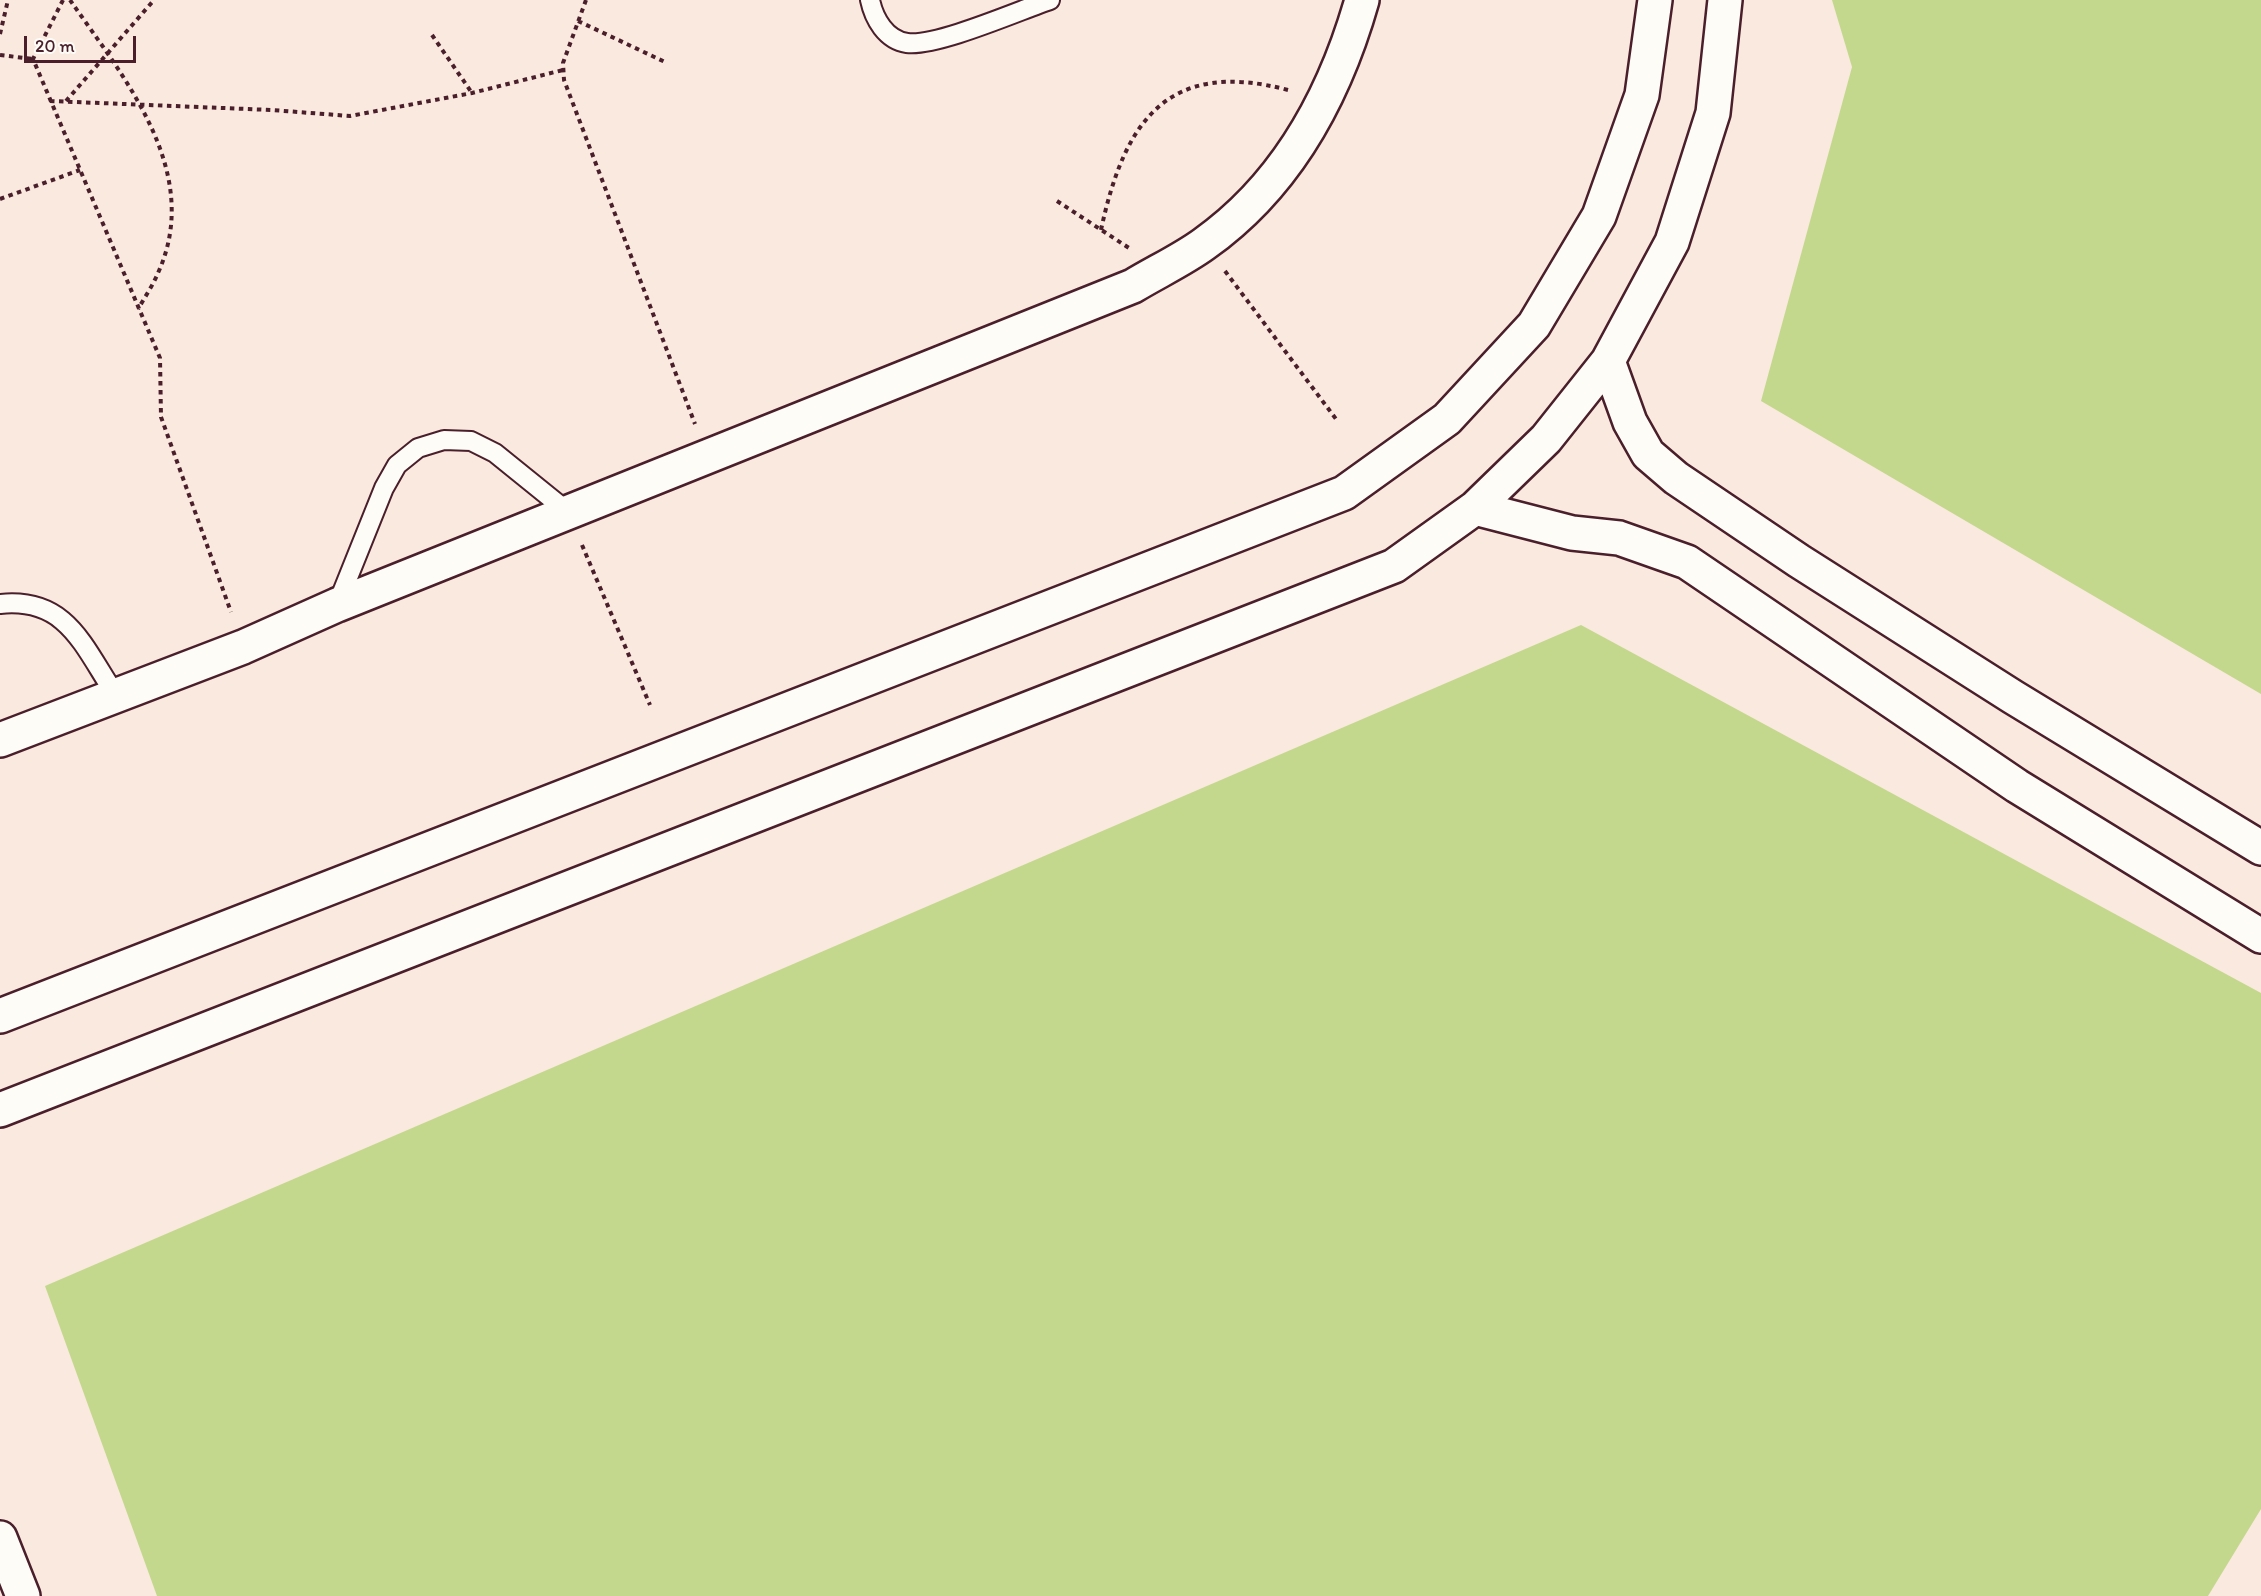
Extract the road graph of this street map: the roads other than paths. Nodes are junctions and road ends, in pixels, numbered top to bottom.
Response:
1 (870, 0) edge
2 (1050, 0) edge
3 (1362, 0) edge
4 (1655, 0) edge
5 (1725, 0) edge
6 (1608, 361) junction
7 (1475, 508) junction
8 (568, 512) junction
9 (0, 604) edge
10 (336, 605) junction
11 (115, 694) junction
12 (0, 740) edge
13 (2261, 848) edge
14 (2261, 936) edge
15 (0, 1016) edge
16 (0, 1110) edge
17 (0, 1538) edge
18 (23, 1596) edge

1 - 2 lane
3 - 8 street
4 - 15 street
5 - 6 street
6 - 7 street
6 - 13 street
7 - 14 street
7 - 16 street
8 - 10 street
8 - 10 lane
9 - 11 lane
10 - 11 street
11 - 12 street
17 - 18 street

